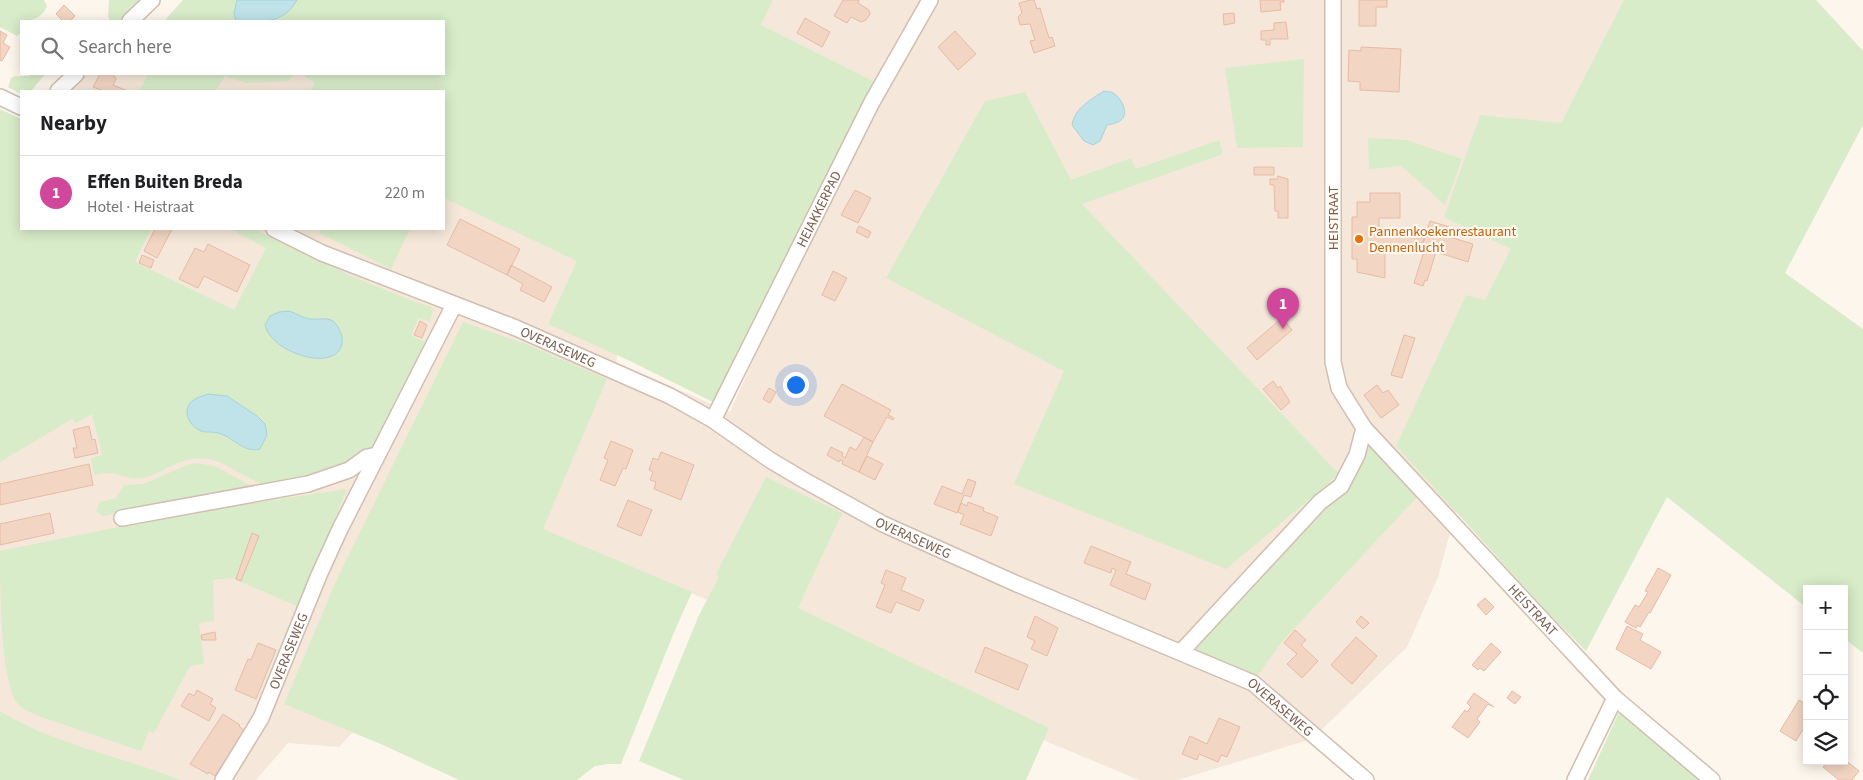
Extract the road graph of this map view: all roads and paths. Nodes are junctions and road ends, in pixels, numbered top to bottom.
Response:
1 (152, 0) edge
2 (930, 0) edge
3 (1333, 0) edge
4 (131, 20) edge
5 (75, 75) edge
6 (59, 90) edge
7 (0, 97) edge
8 (20, 107) edge
9 (276, 230) edge
10 (454, 305) junction
11 (713, 420) junction
12 (1364, 428) junction
13 (377, 455) junction
14 (122, 518) dead end
15 (1181, 652) junction
16 (1616, 698) junction
17 (223, 780) edge
18 (1366, 780) edge
19 (1576, 780) edge
20 (1712, 780) edge

1 - 4 street
2 - 11 street, HEIAKKERPAD
3 - 12 street, HEISTRAAT
5 - 6 street
7 - 8 street
9 - 10 street, OVERASEWEG
10 - 11 street, OVERASEWEG
10 - 13 street, OVERASEWEG
11 - 15 street, OVERASEWEG
12 - 15 street
12 - 16 street, HEISTRAAT
13 - 14 street
13 - 17 street, OVERASEWEG
15 - 18 street, OVERASEWEG
16 - 19 street
16 - 20 street, HEISTRAAT

